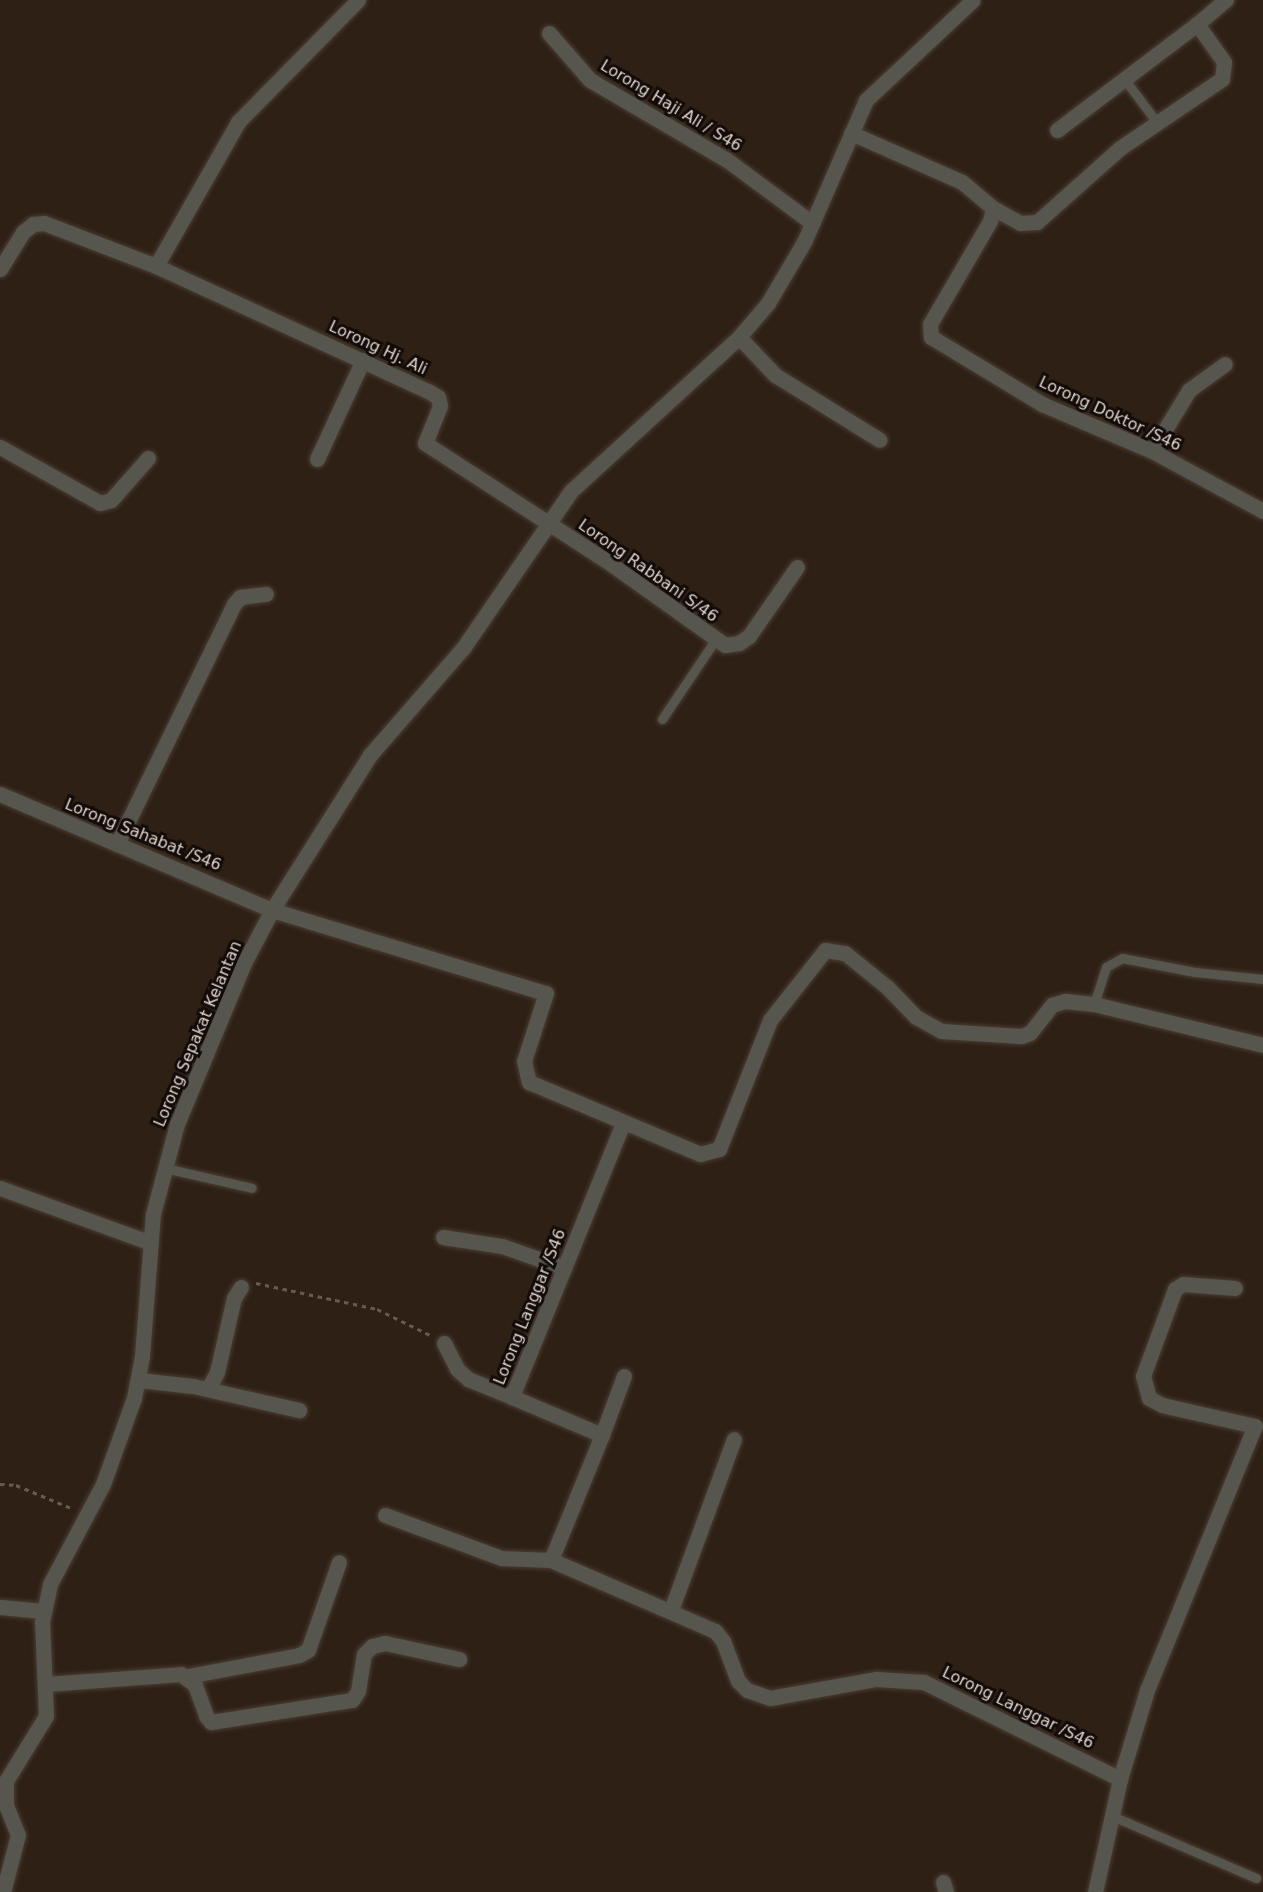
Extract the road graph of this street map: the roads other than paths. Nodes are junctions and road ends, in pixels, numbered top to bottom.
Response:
1 (358, 0) edge
2 (973, 0) edge
3 (1226, 0) edge
4 (1197, 24) junction
5 (549, 33) dead end
6 (1125, 80) junction
7 (1156, 121) junction
8 (1057, 130) dead end
9 (850, 133) junction
10 (993, 208) junction
11 (812, 223) junction
12 (156, 266) junction
13 (0, 269) edge
14 (739, 337) junction
15 (363, 360) junction
16 (1225, 364) dead end
17 (879, 440) dead end
18 (0, 447) edge
19 (1152, 452) junction
20 (148, 458) dead end
21 (317, 459) dead end
22 (1263, 511) edge
23 (549, 523) junction
24 (797, 567) dead end
25 (266, 594) dead end
26 (715, 640) junction
27 (662, 719) dead end
28 (0, 794) edge
29 (117, 844) junction
30 (272, 910) junction
31 (1263, 979) edge
32 (1094, 1004) junction
33 (1263, 1045) edge
34 (623, 1123) junction
35 (165, 1168) junction
36 (0, 1188) edge
37 (252, 1188) dead end
38 (443, 1238) dead end
39 (148, 1242) junction
40 (564, 1268) junction
41 (241, 1287) road end
42 (1235, 1288) dead end
43 (444, 1343) road end
44 (624, 1377) dead end
45 (139, 1380) junction
46 (208, 1389) junction
47 (512, 1397) junction
48 (299, 1410) dead end
49 (602, 1436) junction
50 (734, 1439) dead end
51 (385, 1515) dead end
52 (551, 1560) junction
53 (339, 1562) dead end
54 (0, 1607) edge
55 (671, 1610) junction
56 (44, 1611) junction
57 (459, 1659) dead end
58 (188, 1677) junction
59 (46, 1684) junction
60 (1120, 1779) junction
61 (1112, 1816) junction
62 (1256, 1878) dead end
63 (3, 1892) edge
64 (1095, 1892) edge

1 - 12 street
2 - 9 street, Lorong Sepakat Kelantan
3 - 4 street
4 - 6 street
4 - 7 street
5 - 11 street, Lorong Haji Ali / S46
6 - 7 lane
6 - 8 street
7 - 10 street
9 - 10 street
9 - 11 street, Lorong Sepakat Kelantan
10 - 19 street, Lorong Doktor /S46
11 - 14 street, Lorong Sepakat Kelantan
12 - 13 street, Lorong Hj. Ali
12 - 15 street, Lorong Hj. Ali
14 - 17 street
14 - 23 street, Lorong Sepakat Kelantan
15 - 21 street
15 - 23 street, Lorong Hj. Ali
16 - 19 street
18 - 20 street
19 - 22 street, Lorong Doktor /S46
23 - 26 street, Lorong Rabbani S/46
23 - 30 street, Lorong Sepakat Kelantan
24 - 26 street, Lorong Rabbani S/46
25 - 29 street
26 - 27 lane
28 - 29 street, Lorong Sahabat /S46
29 - 30 street, Lorong Sahabat /S46
30 - 34 street
30 - 35 street, Lorong Sepakat Kelantan
31 - 32 lane
32 - 33 street
32 - 34 street
34 - 40 street, Lorong Langgar /S46
35 - 37 lane
35 - 39 street, Lorong Sepakat Kelantan
36 - 39 street
38 - 40 street
39 - 45 street, Lorong Sepakat Kelantan
40 - 47 street, Lorong Langgar /S46
41 - 46 street
42 - 60 street
43 - 47 street
44 - 49 street
45 - 46 street
45 - 56 street, Lorong Sepakat Kelantan
46 - 48 street
47 - 49 street, Lorong Langgar /S46
49 - 52 street
50 - 55 street
51 - 52 street
52 - 55 street, Lorong Langgar /S46
53 - 58 street
54 - 56 street
55 - 60 street, Lorong Langgar /S46
56 - 59 street, Lorong Sepakat Kelantan
57 - 58 street
58 - 59 street
59 - 63 street, Lorong Sepakat Kelantan
60 - 61 street
61 - 62 lane
61 - 64 street

